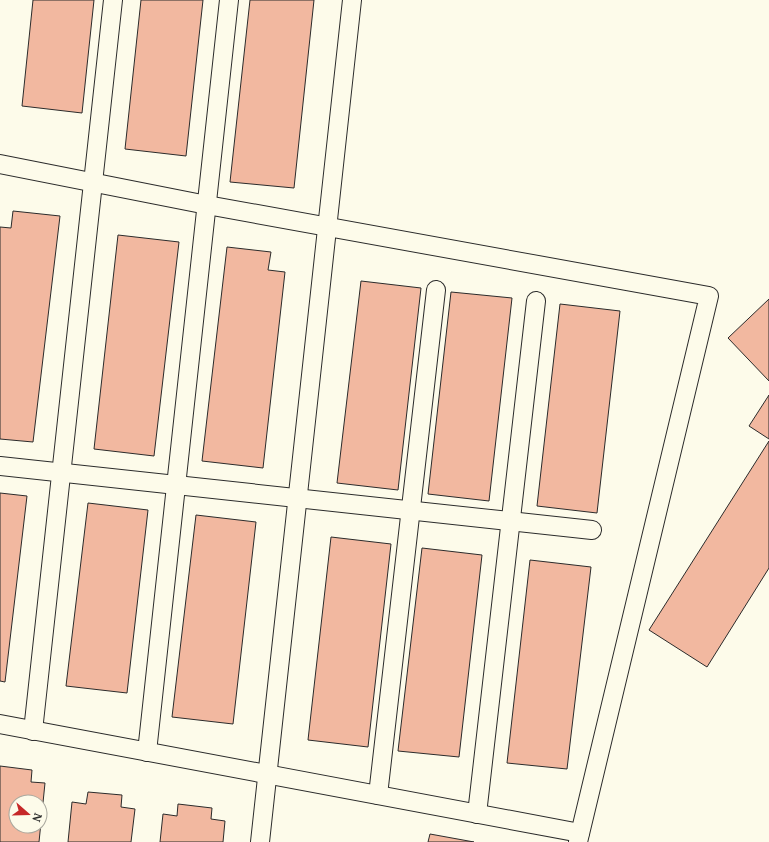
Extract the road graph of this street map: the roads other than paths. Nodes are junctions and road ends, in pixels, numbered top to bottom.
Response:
1 (113, 0) edge
2 (229, 0) edge
3 (352, 0) edge
4 (0, 164) edge
5 (93, 183) junction
6 (207, 205) junction
7 (327, 227) junction
8 (436, 290) dead end
9 (536, 301) dead end
10 (0, 466) edge
11 (62, 473) junction
12 (176, 485) junction
13 (298, 498) junction
14 (411, 510) junction
15 (511, 521) junction
16 (592, 530) dead end
17 (0, 724) edge
18 (33, 731) junction
19 (147, 752) junction
20 (267, 774) junction
21 (378, 795) junction
22 (477, 814) junction
23 (579, 838) edge
24 (260, 842) edge

1 - 5 street
2 - 6 street
3 - 7 street
4 - 5 street
5 - 6 street
5 - 11 street
6 - 7 street
6 - 12 street
7 - 13 street
7 - 23 street
8 - 14 street
9 - 15 street
10 - 11 street
11 - 12 street
11 - 18 street
12 - 13 street
12 - 19 street
13 - 14 street
13 - 20 street
14 - 15 street
14 - 21 street
15 - 16 street
15 - 22 street
17 - 18 street
18 - 19 street
19 - 20 street
20 - 21 street
20 - 24 street
21 - 22 street
22 - 23 street

